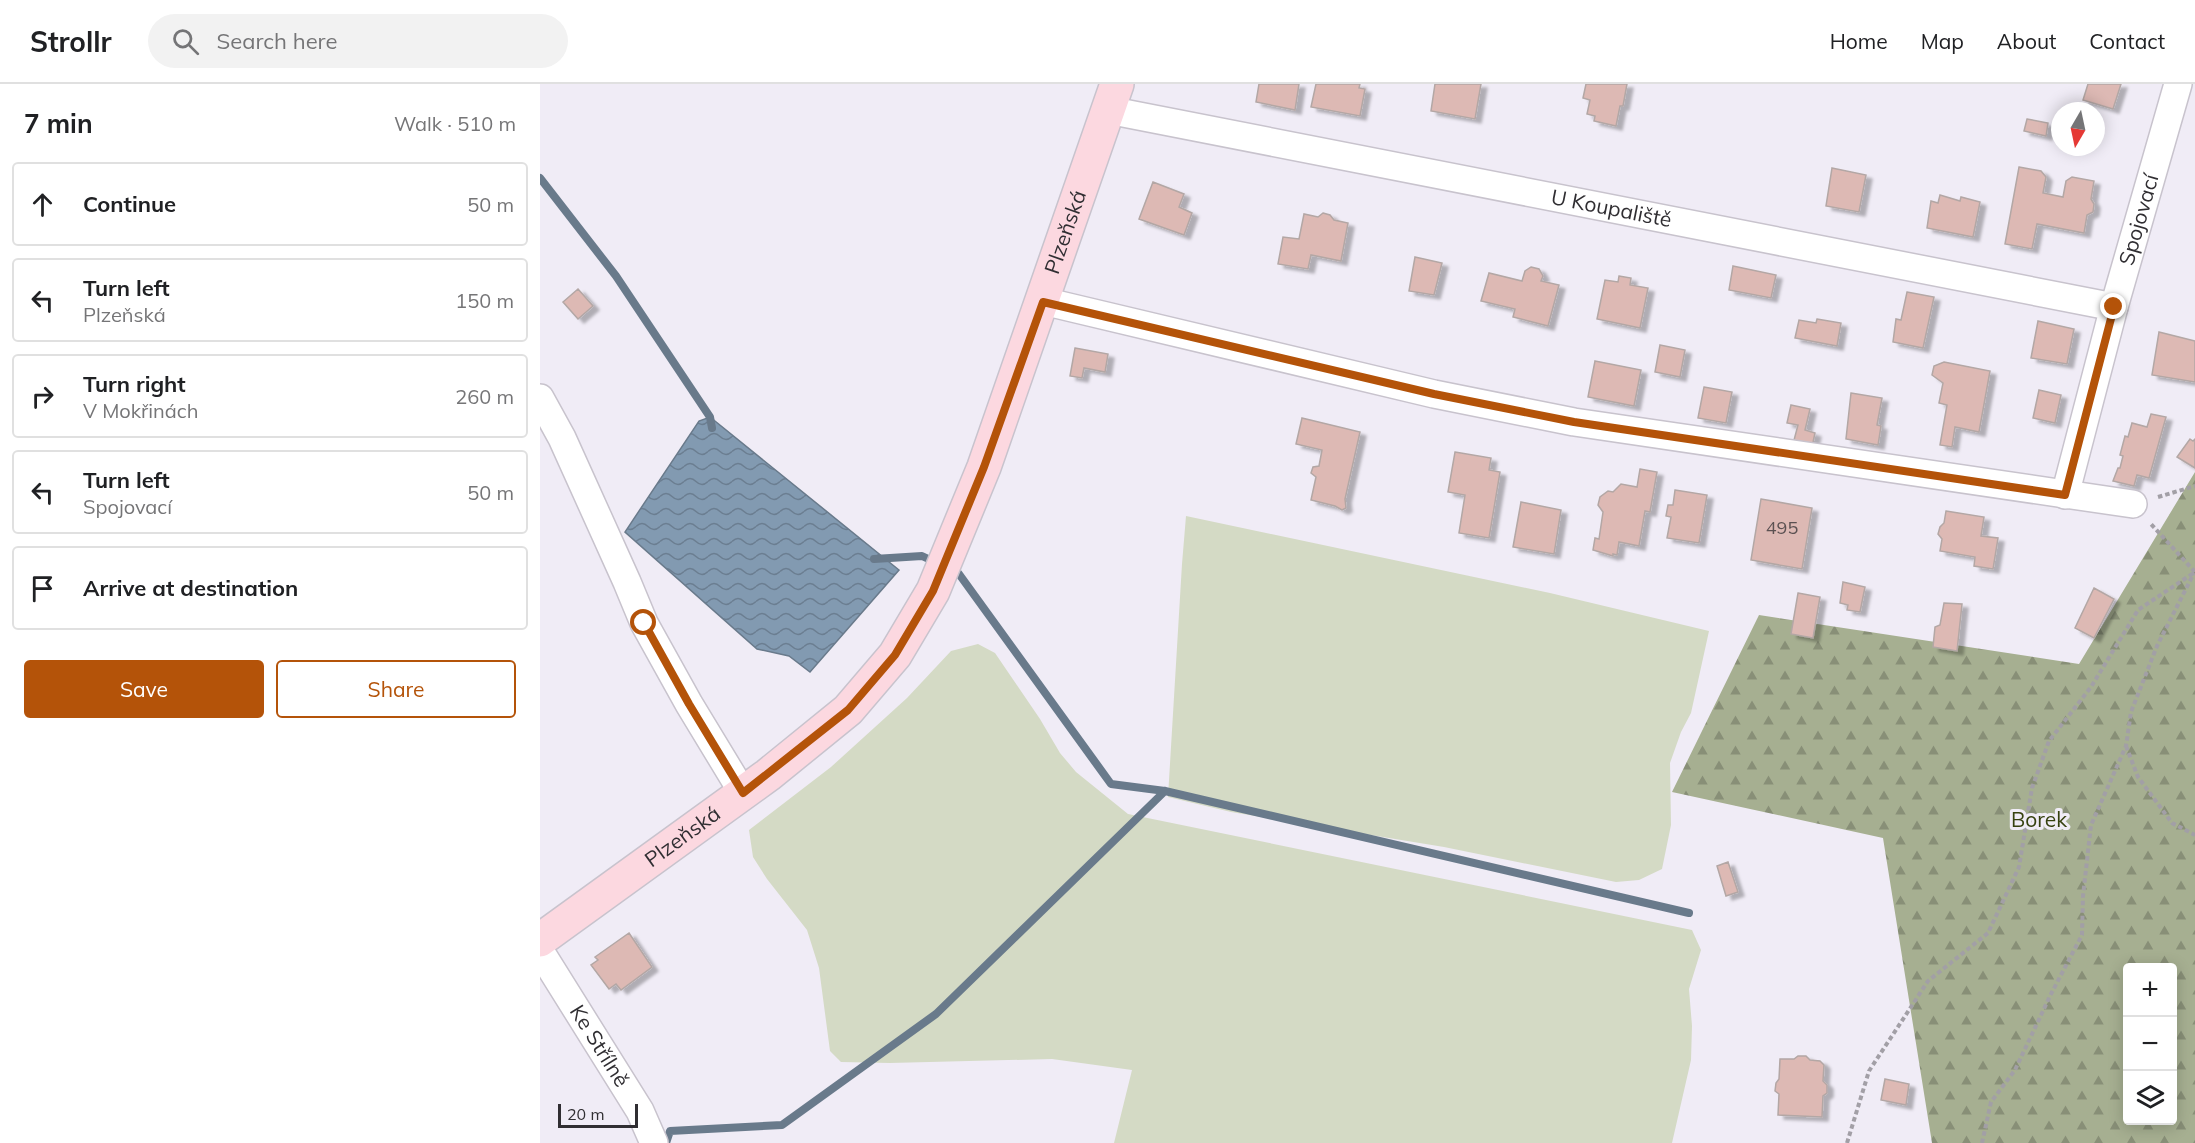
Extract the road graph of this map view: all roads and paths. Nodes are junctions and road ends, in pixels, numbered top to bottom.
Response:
1 (2178, 84) edge
2 (1113, 97) edge
3 (1043, 302) junction
4 (2114, 307) junction
5 (540, 398) edge
6 (2195, 486) edge
7 (2065, 495) junction
8 (2133, 504) junction
9 (2195, 572) edge
10 (2126, 746) junction
11 (743, 793) junction
12 (2195, 835) edge
13 (540, 940) edge
14 (540, 951) edge
15 (654, 1143) edge
16 (1847, 1143) edge
17 (1982, 1143) edge

1 - 4 street, Spojovací
2 - 3 main road, Plzeňská
2 - 4 street, U Koupaliště
3 - 7 street
3 - 11 main road, Plzeňská
4 - 7 street, Spojovací
5 - 11 street
6 - 8 path
7 - 8 street
8 - 9 path
9 - 10 path
9 - 16 path
10 - 12 path
10 - 17 path
11 - 13 main road, Plzeňská
14 - 15 street, Ke Střílně

